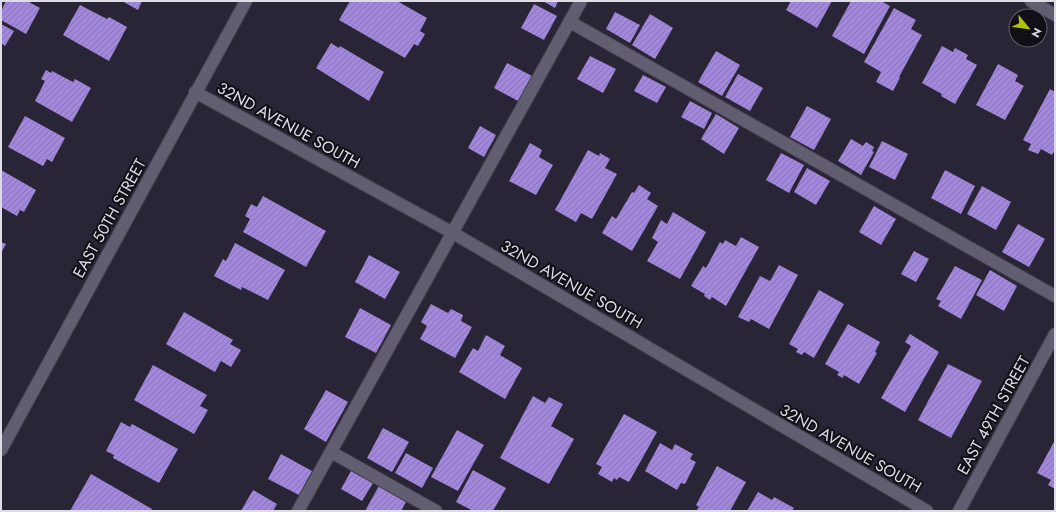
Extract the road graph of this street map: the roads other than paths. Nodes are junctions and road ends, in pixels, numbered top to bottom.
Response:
1 (246, 1) edge
2 (581, 1) edge
3 (1031, 1) edge
4 (1055, 15) edge
5 (570, 22) junction
6 (195, 92) junction
7 (453, 233) junction
8 (1055, 296) edge
9 (1055, 334) edge
10 (1, 450) edge
11 (331, 452) junction
12 (298, 511) edge
13 (436, 511) edge
14 (927, 511) edge
15 (959, 511) edge

1 - 6 street, EAST 50TH STREET
2 - 5 street
3 - 4 street
5 - 7 street
5 - 8 street
6 - 7 street, 32ND AVENUE SOUTH
6 - 10 street, EAST 50TH STREET
7 - 11 street
7 - 14 street, 32ND AVENUE SOUTH
9 - 15 street, EAST 49TH STREET
11 - 12 street
11 - 13 street

